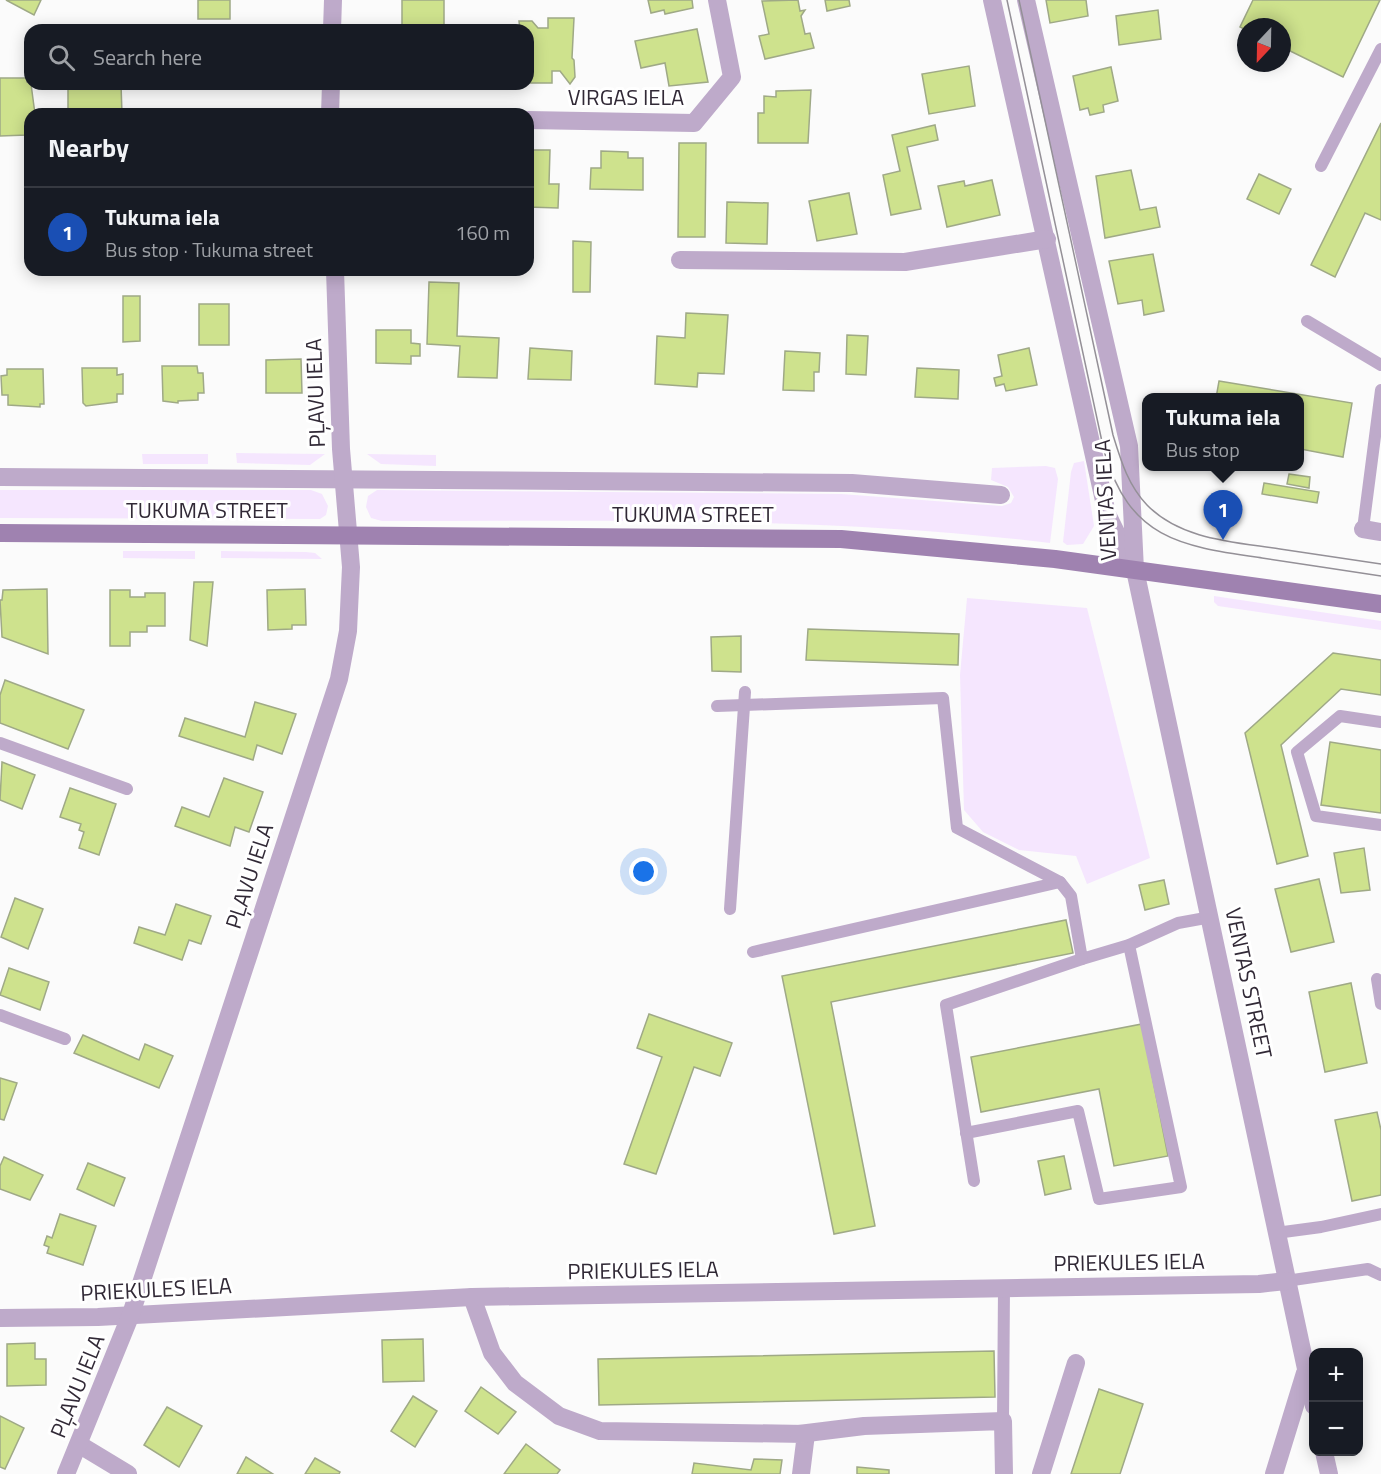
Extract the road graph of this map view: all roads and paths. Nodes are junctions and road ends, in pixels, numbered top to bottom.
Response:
1 (333, 0) edge
2 (717, 0) edge
3 (992, 0) edge
4 (1026, 0) edge
5 (332, 24) edge
6 (1381, 49) edge
7 (331, 90) edge
8 (330, 108) edge
9 (534, 120) edge
10 (1321, 166) dead end
11 (1047, 239) junction
12 (680, 260) dead end
13 (335, 276) edge
14 (1307, 321) dead end
15 (1381, 365) edge
16 (1381, 390) edge
17 (0, 477) edge
18 (344, 477) junction
19 (1000, 495) dead end
20 (1363, 529) joint
21 (1381, 532) edge
22 (0, 533) edge
23 (350, 536) junction
24 (1135, 570) junction
25 (1381, 604) edge
26 (745, 692) dead end
27 (746, 705) junction
28 (717, 706) dead end
29 (1381, 722) edge
30 (0, 743) edge
31 (127, 789) dead end
32 (1381, 825) edge
33 (1060, 882) junction
34 (730, 909) dead end
35 (1211, 917) junction
36 (1129, 945) junction
37 (753, 952) dead end
38 (1082, 958) junction
39 (1377, 979) dead end
40 (1381, 1004) edge
41 (0, 1016) edge
42 (65, 1039) dead end
43 (966, 1133) junction
44 (974, 1181) dead end
45 (1381, 1214) edge
46 (1276, 1233) junction
47 (1381, 1275) edge
48 (1286, 1281) junction
49 (1004, 1288) junction
50 (472, 1297) junction
51 (131, 1314) junction
52 (0, 1318) edge
53 (1076, 1363) dead end
54 (1305, 1371) junction
55 (1313, 1402) edge
56 (1003, 1421) junction
57 (799, 1434) junction
58 (80, 1445) junction
59 (1325, 1456) edge
60 (66, 1474) edge
61 (129, 1474) edge
62 (801, 1474) edge
63 (1004, 1474) edge
64 (1041, 1474) edge
65 (1274, 1474) edge
66 (1329, 1474) edge

1 - 5 street
2 - 9 street, VIRGAS IELA
3 - 11 street, VENTAS IELA
4 - 24 street, VENTAS IELA
6 - 10 lane
7 - 8 street
11 - 12 street
11 - 24 street, VENTAS IELA
13 - 18 street, PĻAVU IELA
14 - 15 lane
16 - 20 lane
17 - 18 street
18 - 19 street
18 - 23 street, PĻAVU IELA
20 - 21 street
22 - 23 street, TUKUMA STREET
23 - 24 street, TUKUMA STREET
23 - 51 street, PĻAVU IELA
24 - 25 street, TUKUMA STREET
24 - 35 street, VENTAS STREET
26 - 27 lane
27 - 28 lane
27 - 33 lane
27 - 34 lane
29 - 32 lane
30 - 31 lane
33 - 37 lane
33 - 38 lane
35 - 36 lane
35 - 46 street, VENTAS STREET
36 - 38 lane
36 - 43 lane
38 - 43 lane
39 - 40 lane
41 - 42 lane
43 - 44 lane
45 - 46 lane
46 - 48 street, VENTAS STREET
47 - 48 lane
48 - 49 street, PRIEKULES IELA
48 - 54 street, VENTAS STREET
49 - 50 street, PRIEKULES IELA
49 - 56 lane
50 - 51 street, PRIEKULES IELA
50 - 57 street
51 - 52 street, PRIEKULES IELA
51 - 58 street, PĻAVU IELA
53 - 64 street
54 - 55 street, VENTAS STREET
54 - 65 street
56 - 57 street
56 - 63 street
57 - 62 street
58 - 60 street, PĻAVU IELA
58 - 61 street
59 - 66 street

